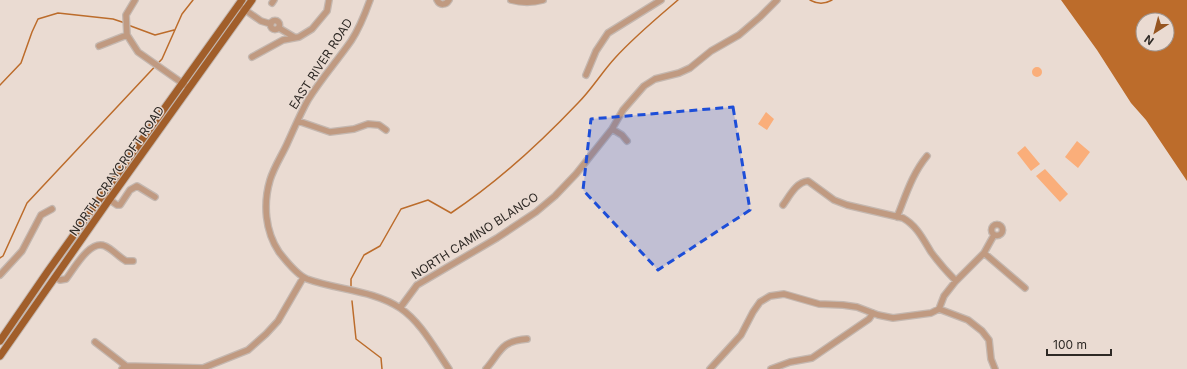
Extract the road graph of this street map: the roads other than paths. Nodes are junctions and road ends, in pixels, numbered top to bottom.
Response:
1 (135, 0) edge
2 (252, 0) edge
3 (329, 0) edge
4 (370, 0) edge
5 (437, 0) edge
6 (449, 0) edge
7 (511, 0) edge
8 (543, 0) edge
9 (661, 0) edge
10 (777, 0) edge
11 (240, 2) edge
12 (245, 10) junction
13 (127, 35) junction
14 (294, 37) junction
15 (99, 46) dead end
16 (252, 58) dead end
17 (586, 75) dead end
18 (182, 83) junction
19 (189, 88) junction
20 (298, 120) junction
21 (612, 129) junction
22 (386, 130) dead end
23 (627, 141) dead end
24 (927, 156) dead end
25 (102, 195) junction
26 (154, 197) dead end
27 (109, 200) junction
28 (783, 205) dead end
29 (52, 209) dead end
30 (898, 217) junction
31 (994, 235) dead end
32 (984, 253) junction
33 (133, 260) dead end
34 (0, 275) edge
35 (55, 277) junction
36 (303, 278) junction
37 (956, 281) junction
38 (1025, 288) dead end
39 (400, 308) junction
40 (939, 309) junction
41 (873, 313) junction
42 (527, 339) dead end
43 (0, 340) edge
44 (95, 342) dead end
45 (0, 356) edge
46 (124, 367) edge
47 (449, 369) edge
48 (486, 369) edge
49 (710, 369) edge
50 (771, 369) edge
51 (995, 369) edge

1 - 13 street
2 - 12 main road, NORTH CRAYCROFT ROAD
3 - 14 street
4 - 20 street, EAST RIVER ROAD
5 - 6 street
7 - 8 street
9 - 17 street
10 - 21 street, NORTH CAMINO BLANCO
11 - 12 street
11 - 18 main road, NORTH CRAYCROFT ROAD
12 - 14 street
12 - 19 main road, NORTH CRAYCROFT ROAD
13 - 15 street
13 - 18 street
14 - 16 street
18 - 19 street
18 - 25 main road, NORTH CRAYCROFT ROAD
19 - 27 main road, NORTH CRAYCROFT ROAD
20 - 22 street
20 - 36 street, EAST RIVER ROAD
21 - 23 street
21 - 39 street, NORTH CAMINO BLANCO
24 - 30 street
25 - 27 street
25 - 43 main road, NORTH CRAYCROFT ROAD
26 - 27 street
27 - 35 main road, NORTH CRAYCROFT ROAD
28 - 30 street
29 - 34 street
30 - 37 street
31 - 32 street
32 - 37 street
32 - 38 street
33 - 35 street
35 - 45 main road, NORTH CRAYCROFT ROAD
36 - 39 street, EAST RIVER ROAD
36 - 46 street
37 - 40 street
39 - 47 street, EAST RIVER ROAD
40 - 41 street
40 - 51 street
41 - 49 street
41 - 50 street
42 - 48 street
44 - 46 street

